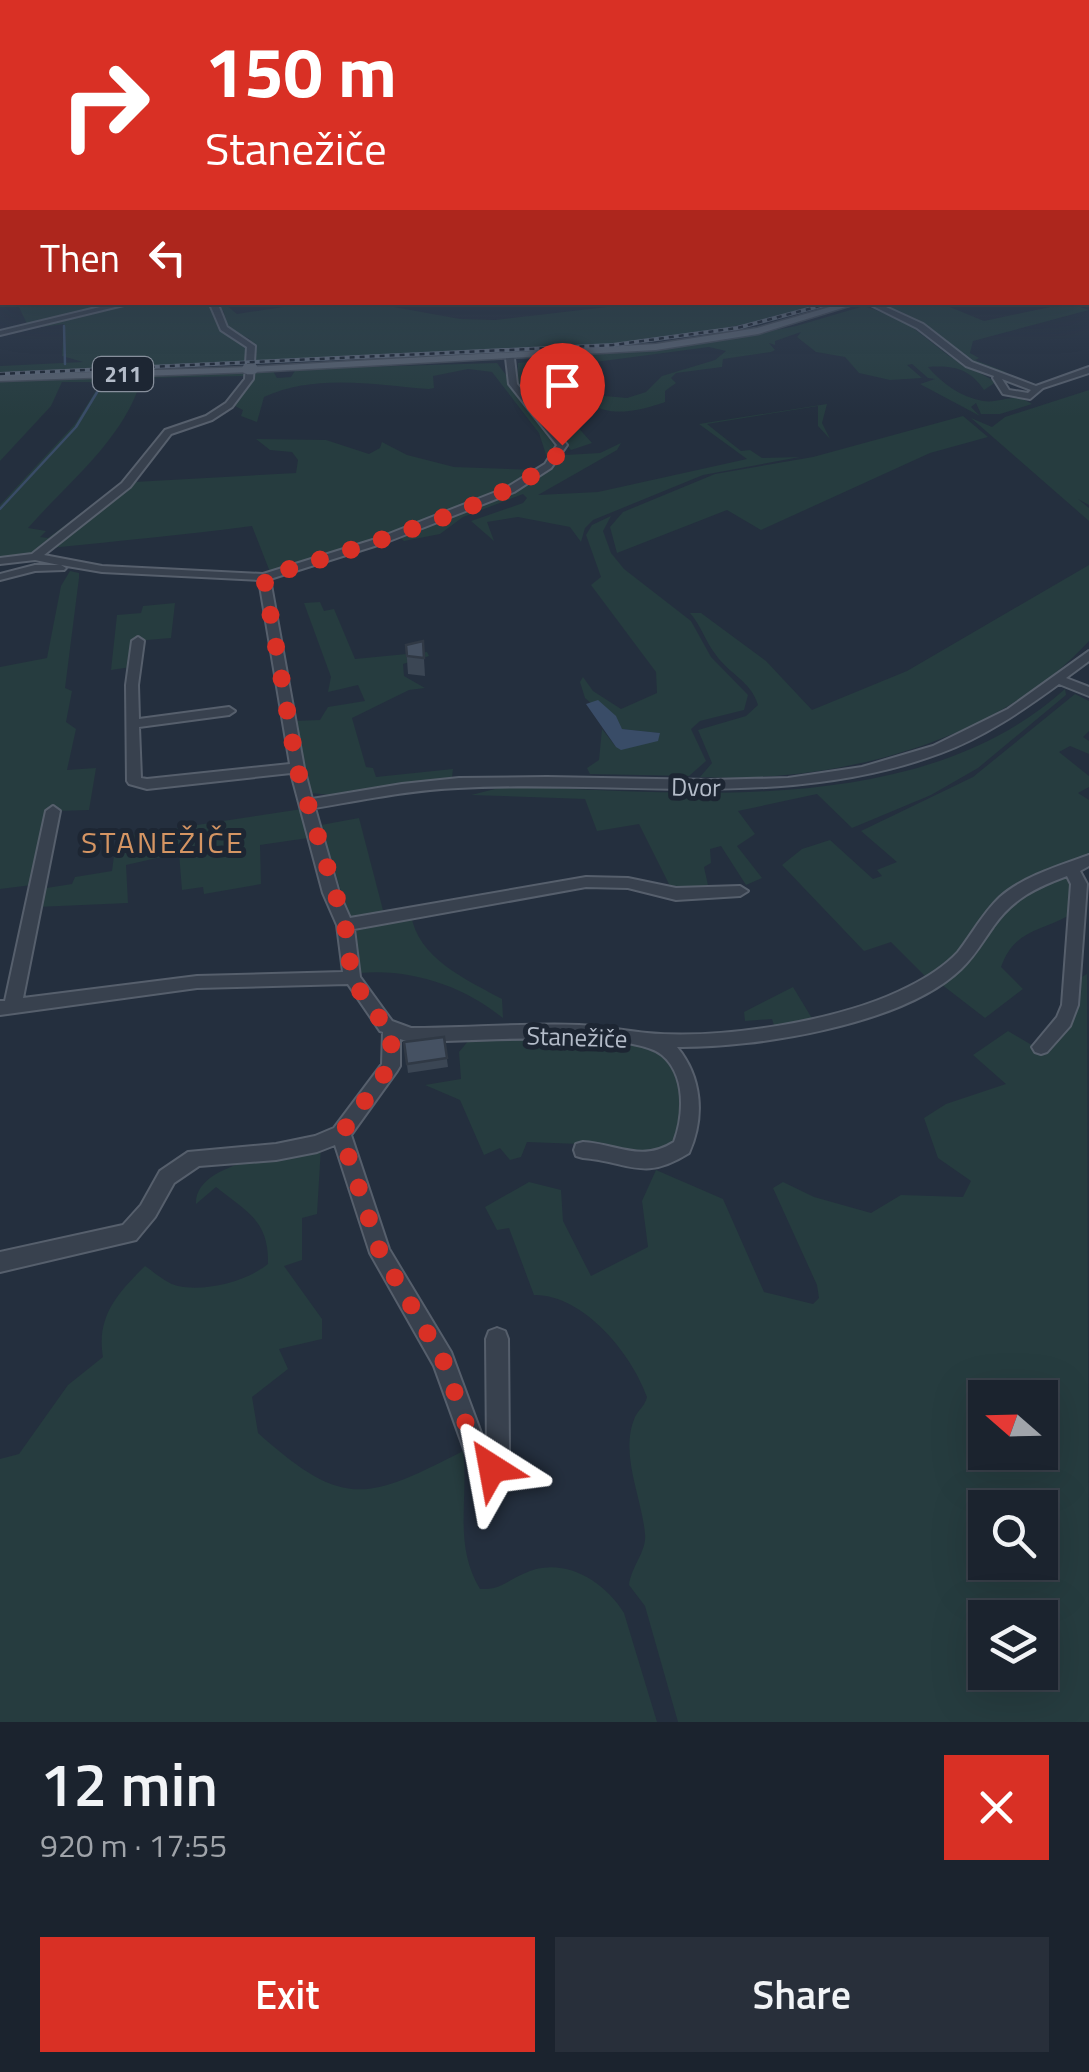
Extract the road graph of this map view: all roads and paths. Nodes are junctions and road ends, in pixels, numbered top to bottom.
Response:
1 (121, 305) edge
2 (214, 305) edge
3 (842, 305) edge
4 (849, 305) edge
5 (880, 305) edge
6 (810, 318) junction
7 (0, 334) edge
8 (510, 358) junction
9 (1089, 367) edge
10 (0, 378) edge
11 (1000, 382) junction
12 (1021, 384) junction
13 (1037, 389) junction
14 (35, 557) junction
15 (0, 561) edge
16 (102, 569) junction
17 (0, 577) edge
18 (264, 577) junction
19 (138, 641) dead end
20 (1089, 655) edge
21 (1061, 680) junction
22 (1085, 686) edge
23 (229, 710) dead end
24 (132, 724) junction
25 (297, 768) junction
26 (308, 804) junction
27 (54, 811) dead end
28 (1089, 860) edge
29 (1072, 870) junction
30 (740, 891) dead end
31 (345, 925) junction
32 (352, 978) junction
33 (6, 1007) edge
34 (392, 1030) junction
35 (640, 1038) junction
36 (1041, 1047) dead end
37 (341, 1134) junction
38 (583, 1150) dead end
39 (0, 1262) edge
40 (497, 1339) dead end

1 - 7 street
2 - 14 street
3 - 6 main road, 211
4 - 6 main road, 211
5 - 11 street
6 - 8 main road, 211
8 - 10 main road, 211
8 - 18 street
9 - 12 street
9 - 13 street
11 - 12 street
11 - 13 street
12 - 13 street
14 - 15 street
14 - 16 street
16 - 17 street
16 - 18 street
18 - 25 street
19 - 24 street
20 - 21 street, Dvor
21 - 22 street
21 - 26 street, Dvor
23 - 24 street
24 - 25 street
25 - 26 street
26 - 31 street
27 - 33 street
28 - 29 street
29 - 35 street
29 - 36 street
30 - 31 street
31 - 32 street
32 - 33 street
32 - 34 street
34 - 35 street, Stanežiče
34 - 37 street
35 - 38 street, Stanežiče
37 - 39 street
37 - 40 street

